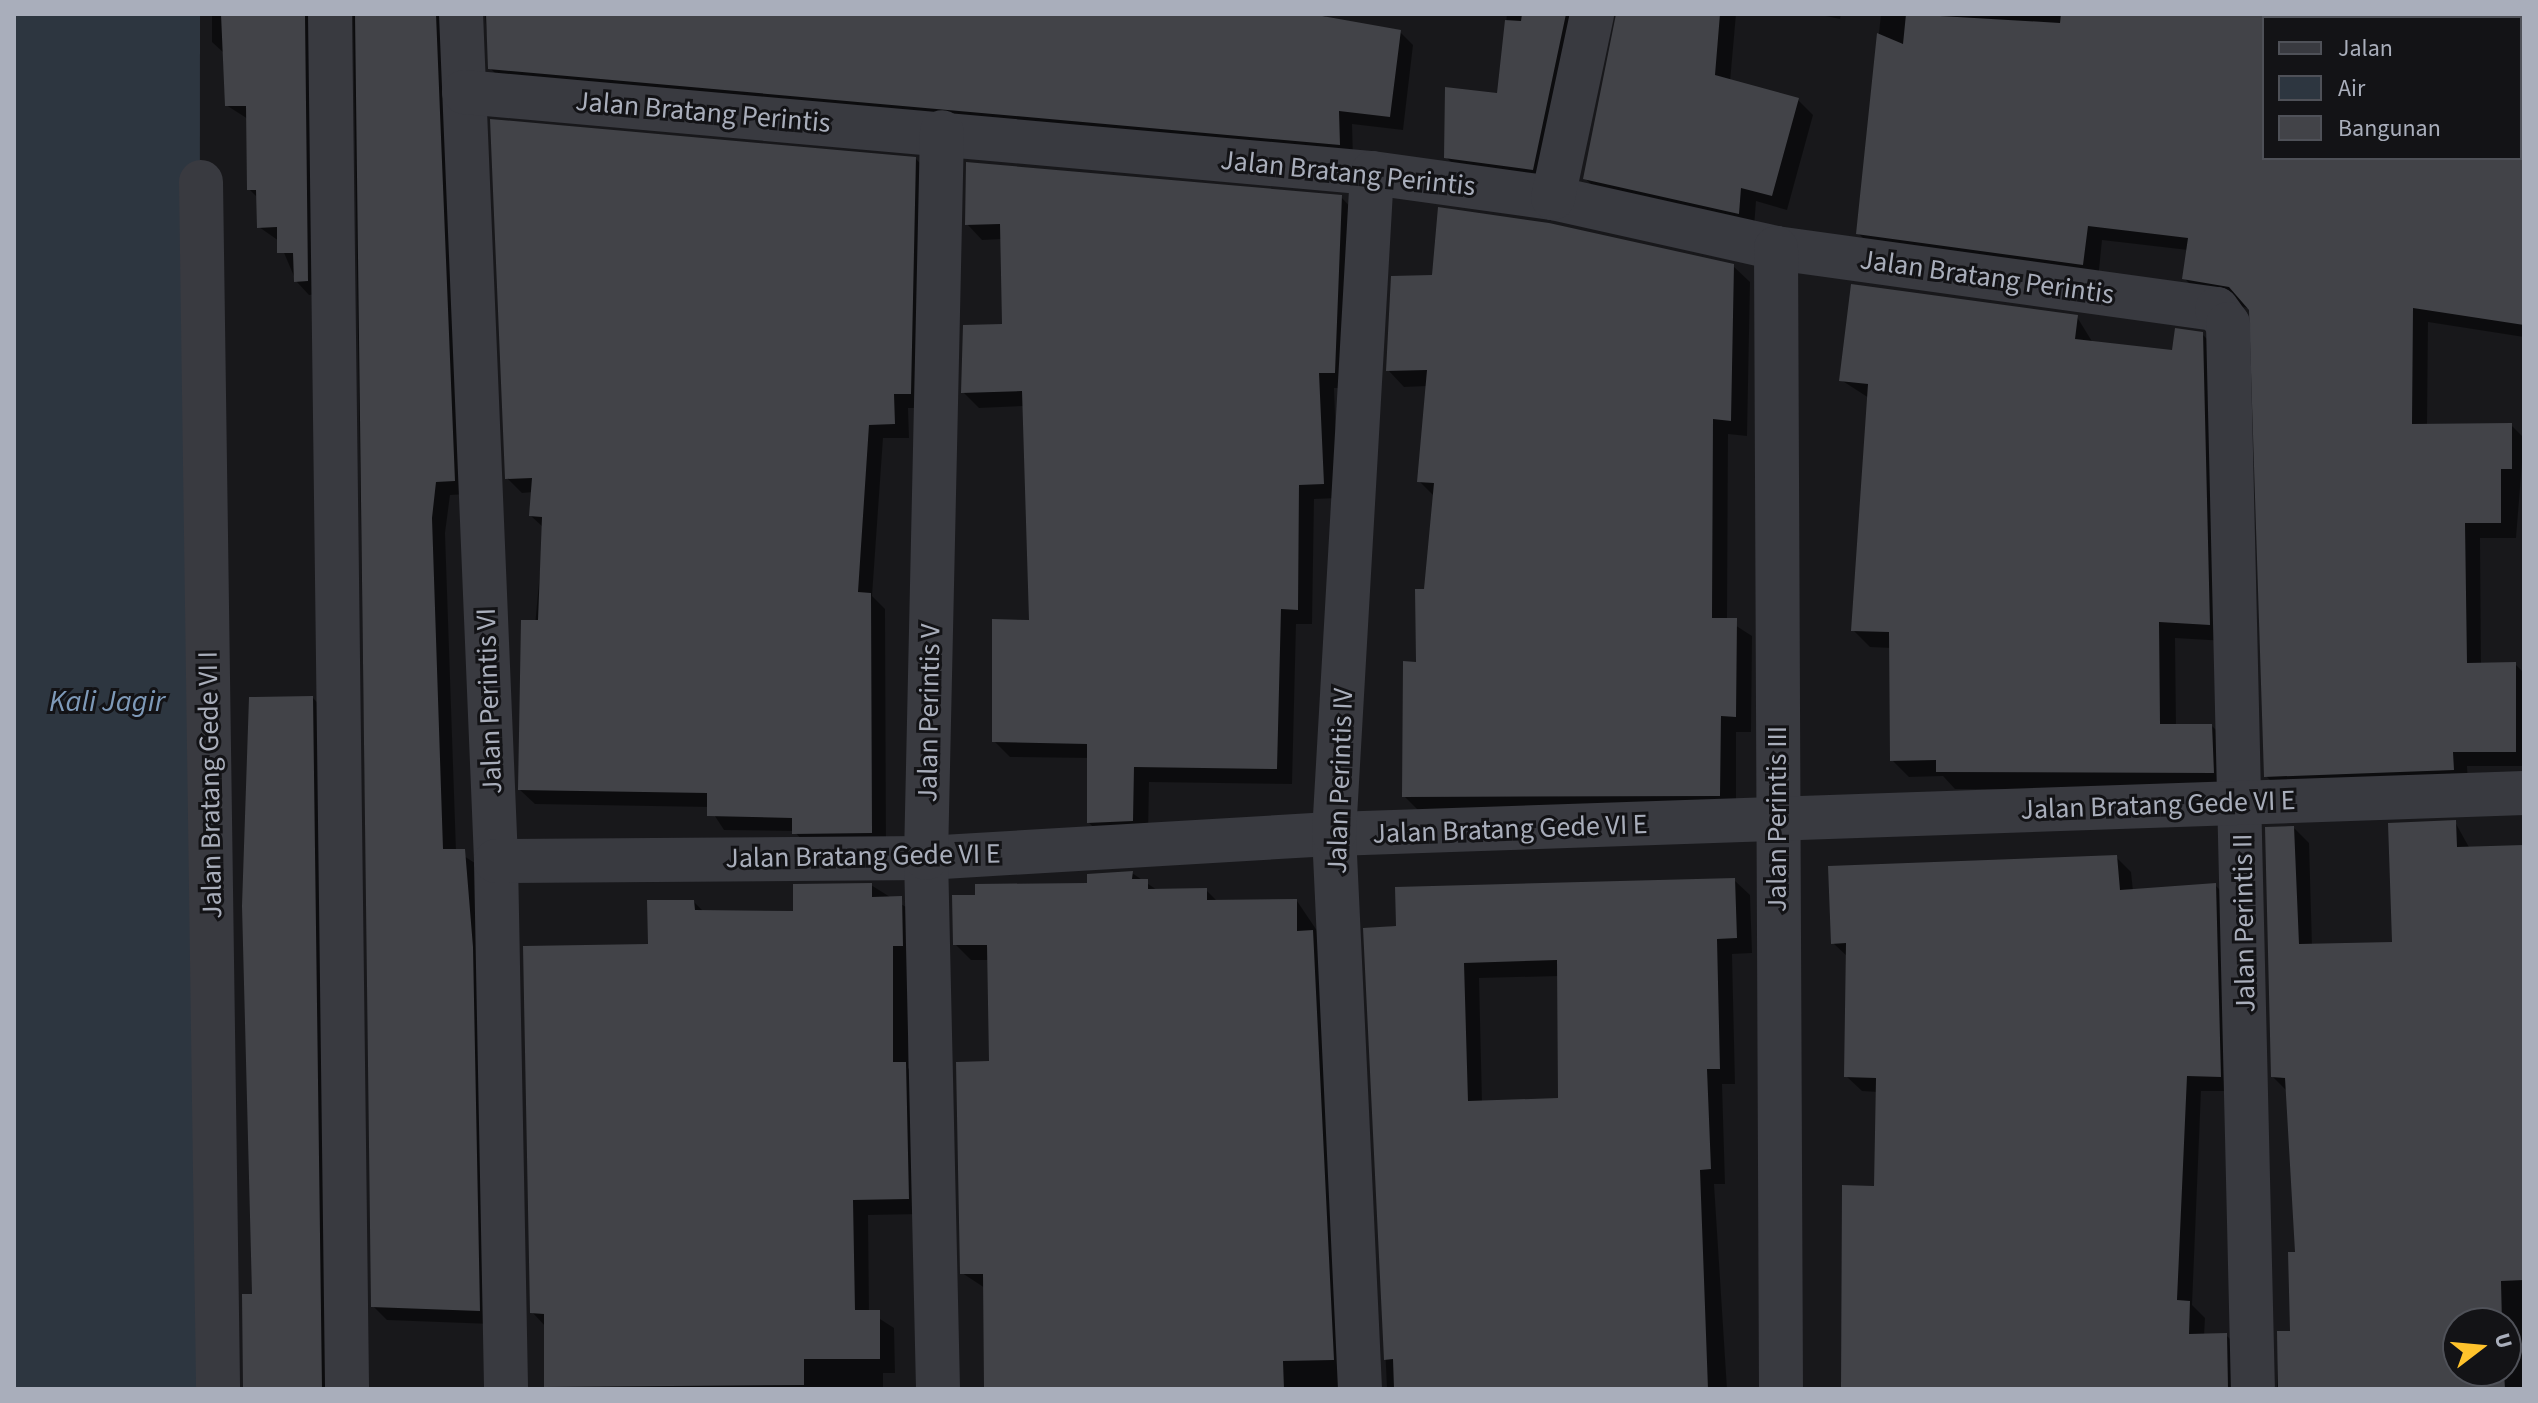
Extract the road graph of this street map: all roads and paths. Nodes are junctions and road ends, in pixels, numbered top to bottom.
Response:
1 (330, 14) edge
2 (461, 14) edge
3 (1592, 14) edge
4 (464, 92) junction
5 (942, 132) junction
6 (1372, 173) junction
7 (201, 182) dead end
8 (1553, 198) junction
9 (1776, 248) junction
10 (2223, 314) joint
11 (2524, 793) edge
12 (2241, 800) junction
13 (1777, 822) junction
14 (1334, 834) junction
15 (926, 858) junction
16 (496, 861) junction
17 (218, 1389) edge
18 (347, 1389) edge
19 (506, 1389) edge
20 (938, 1389) edge
21 (1360, 1389) edge
22 (1781, 1389) edge
23 (2253, 1389) edge

1 - 18 street
2 - 4 street, Jalan Perintis VI
3 - 8 street
4 - 5 street, Jalan Bratang Perintis
4 - 16 street, Jalan Perintis VI
5 - 6 street, Jalan Bratang Perintis
5 - 15 street, Jalan Perintis V
6 - 8 street, Jalan Bratang Perintis
6 - 14 street, Jalan Perintis IV
7 - 17 street, Jalan Bratang Gede VI I
8 - 9 street, Jalan Bratang Perintis
9 - 10 street, Jalan Bratang Perintis
9 - 13 street, Jalan Perintis III
10 - 12 street, Jalan Perintis II
11 - 12 street, Jalan Bratang Gede VI E
12 - 13 street, Jalan Bratang Gede VI E
12 - 23 street, Jalan Perintis II
13 - 14 street, Jalan Bratang Gede VI E
13 - 22 street, Jalan Perintis III
14 - 15 street, Jalan Bratang Gede VI E
14 - 21 street, Jalan Perintis IV
15 - 16 street, Jalan Bratang Gede VI E
15 - 20 street, Jalan Perintis V
16 - 19 street, Jalan Perintis VI

